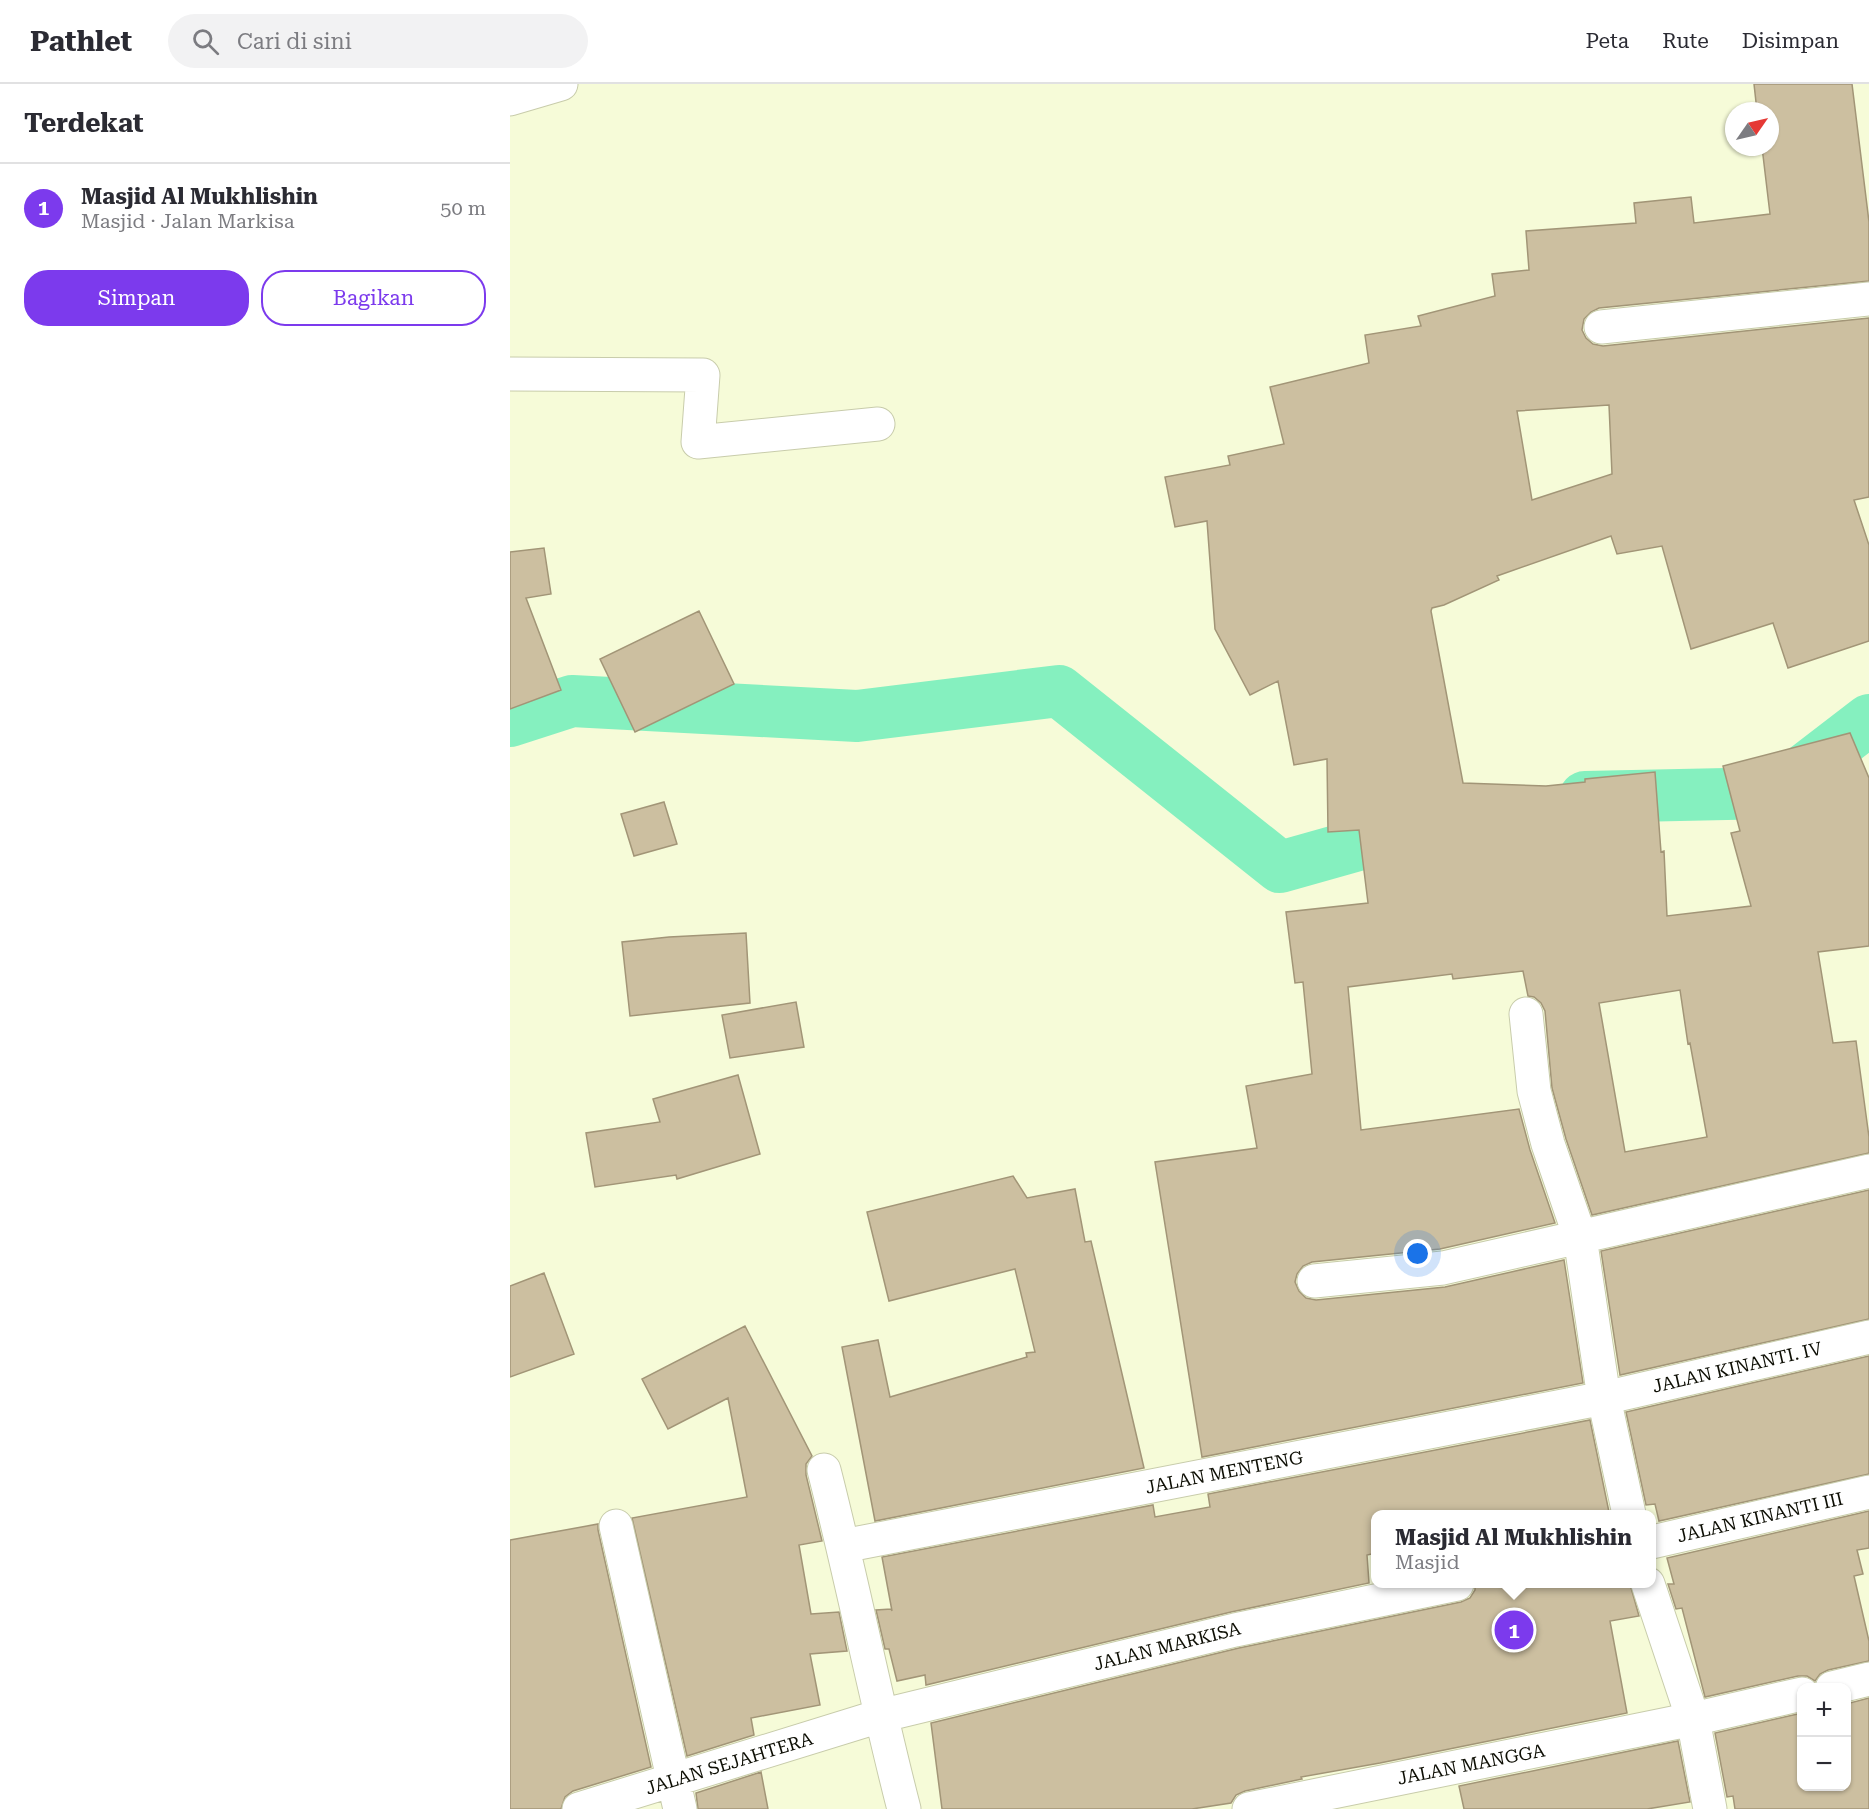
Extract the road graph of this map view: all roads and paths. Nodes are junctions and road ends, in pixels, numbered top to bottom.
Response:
1 (561, 84) edge
2 (510, 99) edge
3 (1869, 299) edge
4 (1601, 327) dead end
5 (510, 375) edge
6 (878, 424) dead end
7 (1526, 1014) dead end
8 (1869, 1171) edge
9 (1580, 1237) junction
10 (1314, 1281) dead end
11 (1869, 1337) edge
12 (1604, 1398) junction
13 (824, 1470) dead end
14 (1869, 1491) edge
15 (1628, 1510) edge
16 (616, 1526) dead end
17 (1656, 1541) edge
18 (843, 1546) junction
19 (1437, 1588) edge
20 (1649, 1588) edge
21 (1869, 1679) edge
22 (1851, 1683) edge
23 (1797, 1695) edge
24 (880, 1716) junction
25 (1693, 1719) junction
26 (677, 1795) edge
27 (579, 1809) edge
28 (904, 1809) edge
29 (1249, 1809) edge
30 (1710, 1809) edge

1 - 2 street
3 - 4 street
5 - 6 street
7 - 9 street
8 - 9 street
9 - 10 street
9 - 12 street
11 - 12 street, JALAN KINANTI. IV
12 - 15 street
12 - 18 street, JALAN MENTENG
13 - 18 street
14 - 17 street, JALAN KINANTI III
16 - 26 street
18 - 24 street
19 - 24 street, JALAN MARKISA
20 - 25 street
21 - 22 street
23 - 25 street, JALAN MANGGA
24 - 26 street, JALAN SEJAHTERA
24 - 28 street
25 - 29 street, JALAN MANGGA
25 - 30 street
26 - 27 street, JALAN SEJAHTERA

